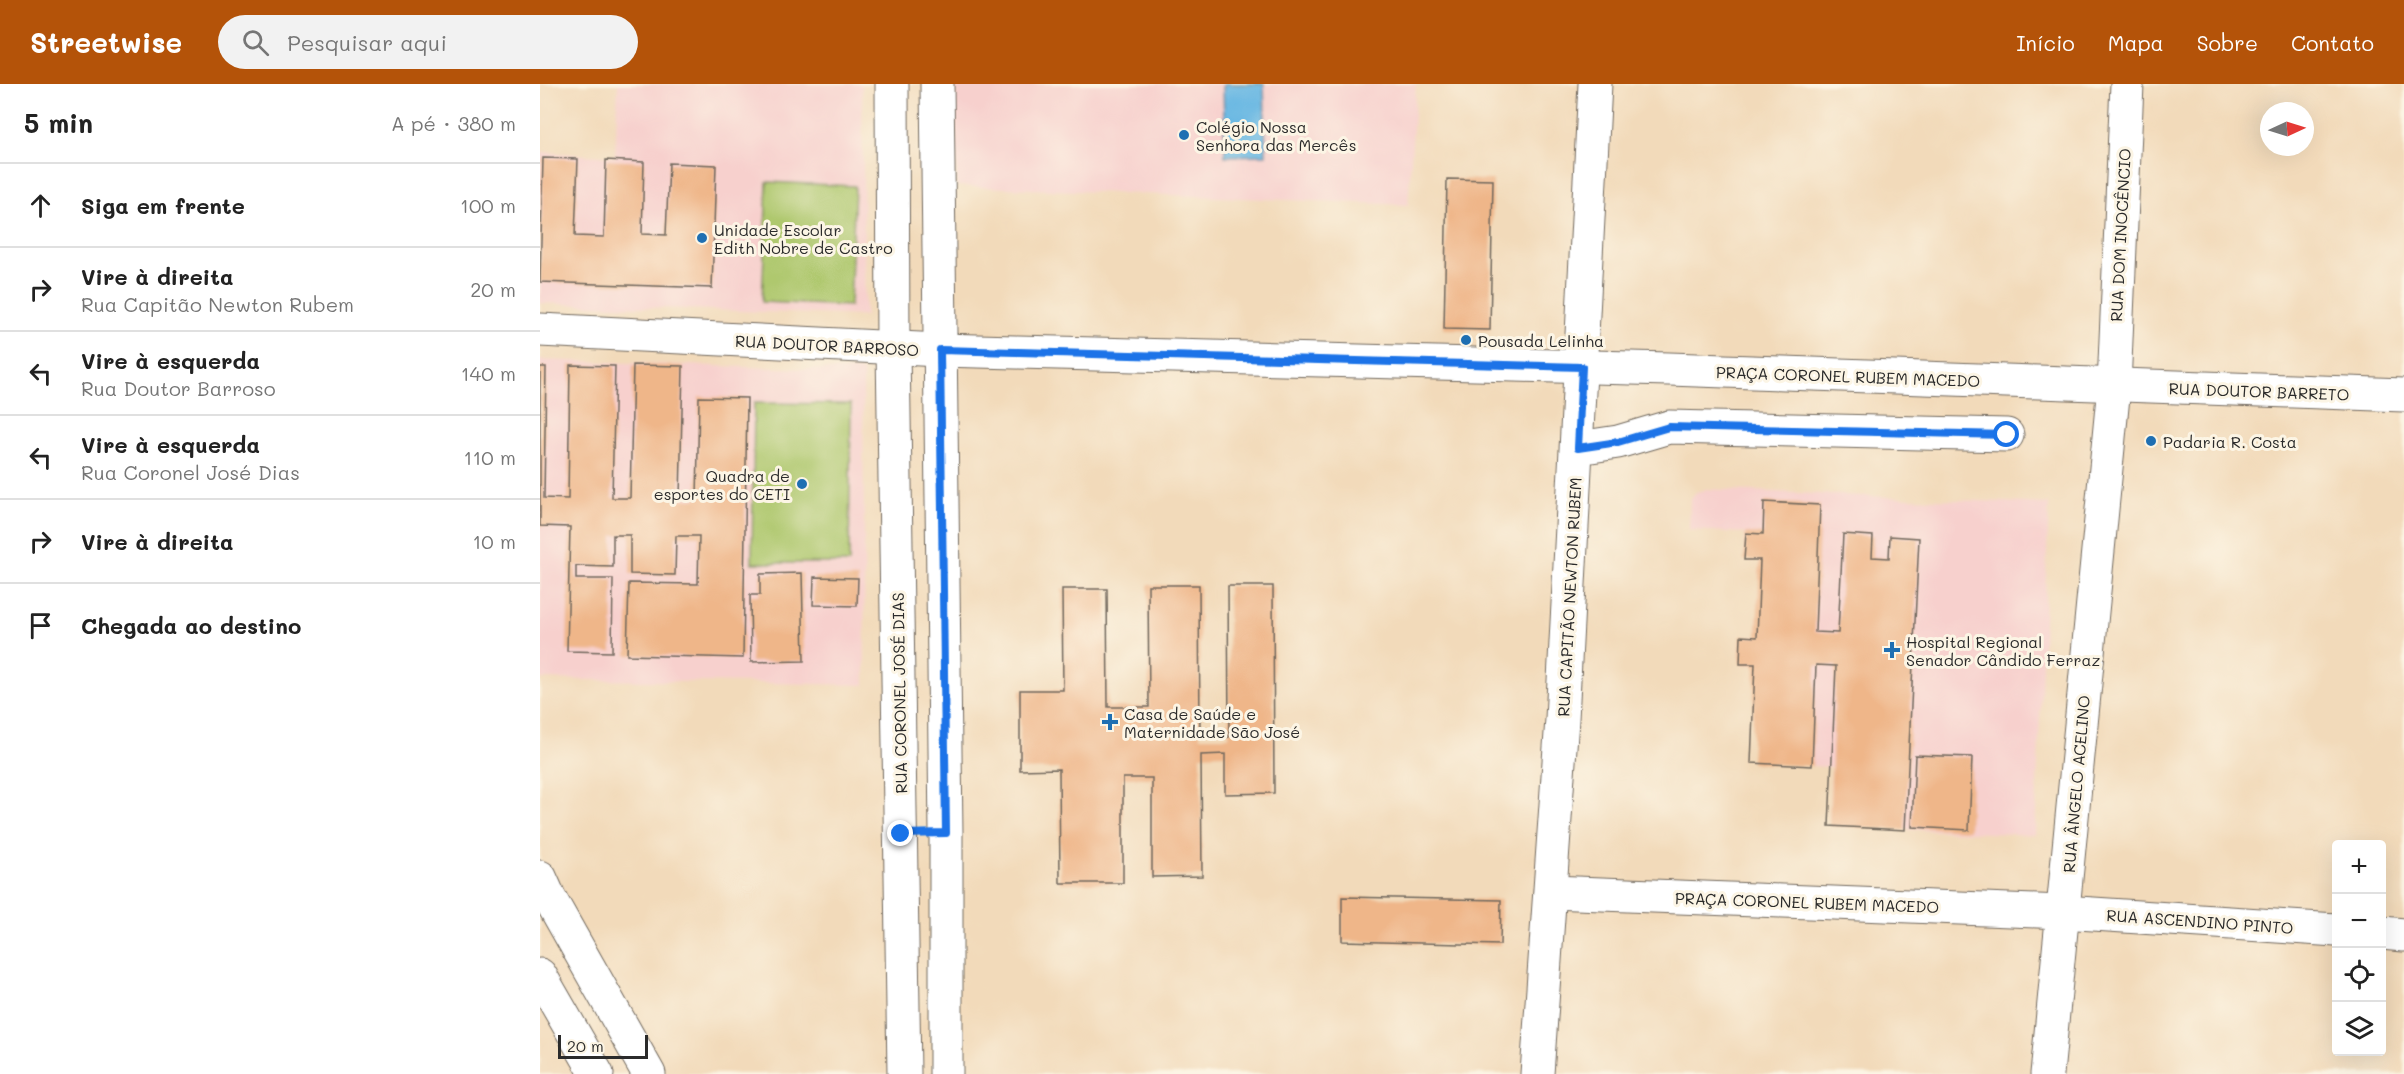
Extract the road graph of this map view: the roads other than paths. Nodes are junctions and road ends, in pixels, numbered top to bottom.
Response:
1 (892, 84) edge
2 (937, 84) edge
3 (949, 84) edge
4 (1595, 84) edge
5 (2127, 84) edge
6 (540, 330) edge
7 (946, 336) junction
8 (893, 349) junction
9 (1582, 367) junction
10 (2114, 386) junction
11 (2404, 395) edge
12 (2007, 435) dead end
13 (1578, 448) junction
14 (946, 833) junction
15 (901, 834) junction
16 (543, 892) edge
17 (1551, 892) junction
18 (2063, 912) junction
19 (2332, 930) edge
20 (2386, 933) edge
21 (2404, 935) edge
22 (540, 975) edge
23 (597, 1074) edge
24 (649, 1074) edge
25 (904, 1074) edge
26 (946, 1074) edge
27 (1537, 1074) edge
28 (2046, 1074) edge

1 - 8 street, RUA CORONEL JOSÉ DIAS
2 - 7 street
3 - 7 street
4 - 9 street, RUA CAPITÃO NEWTON RUBEM
5 - 10 street, RUA DOM INOCÊNCIO
6 - 8 street, RUA DOUTOR BARROSO
7 - 8 street, RUA DOUTOR BARROSO
7 - 9 street, RUA DOUTOR BARROSO
7 - 14 street
8 - 15 street, RUA CORONEL JOSÉ DIAS
9 - 10 street, PRAÇA CORONEL RUBEM MACEDO
9 - 13 street, RUA CAPITÃO NEWTON RUBEM
10 - 11 street, RUA DOUTOR BARRETO
10 - 18 street, RUA ÂNGELO ACELINO
12 - 13 street
13 - 17 street, RUA CAPITÃO NEWTON RUBEM
14 - 15 street
14 - 26 street
15 - 25 street, RUA CORONEL JOSÉ DIAS
16 - 24 street
17 - 18 street, PRAÇA CORONEL RUBEM MACEDO
17 - 27 street, RUA CAPITÃO NEWTON RUBEM
18 - 19 street, RUA ASCENDINO PINTO
18 - 28 street, RUA ÂNGELO ACELINO
20 - 21 street
22 - 23 street

